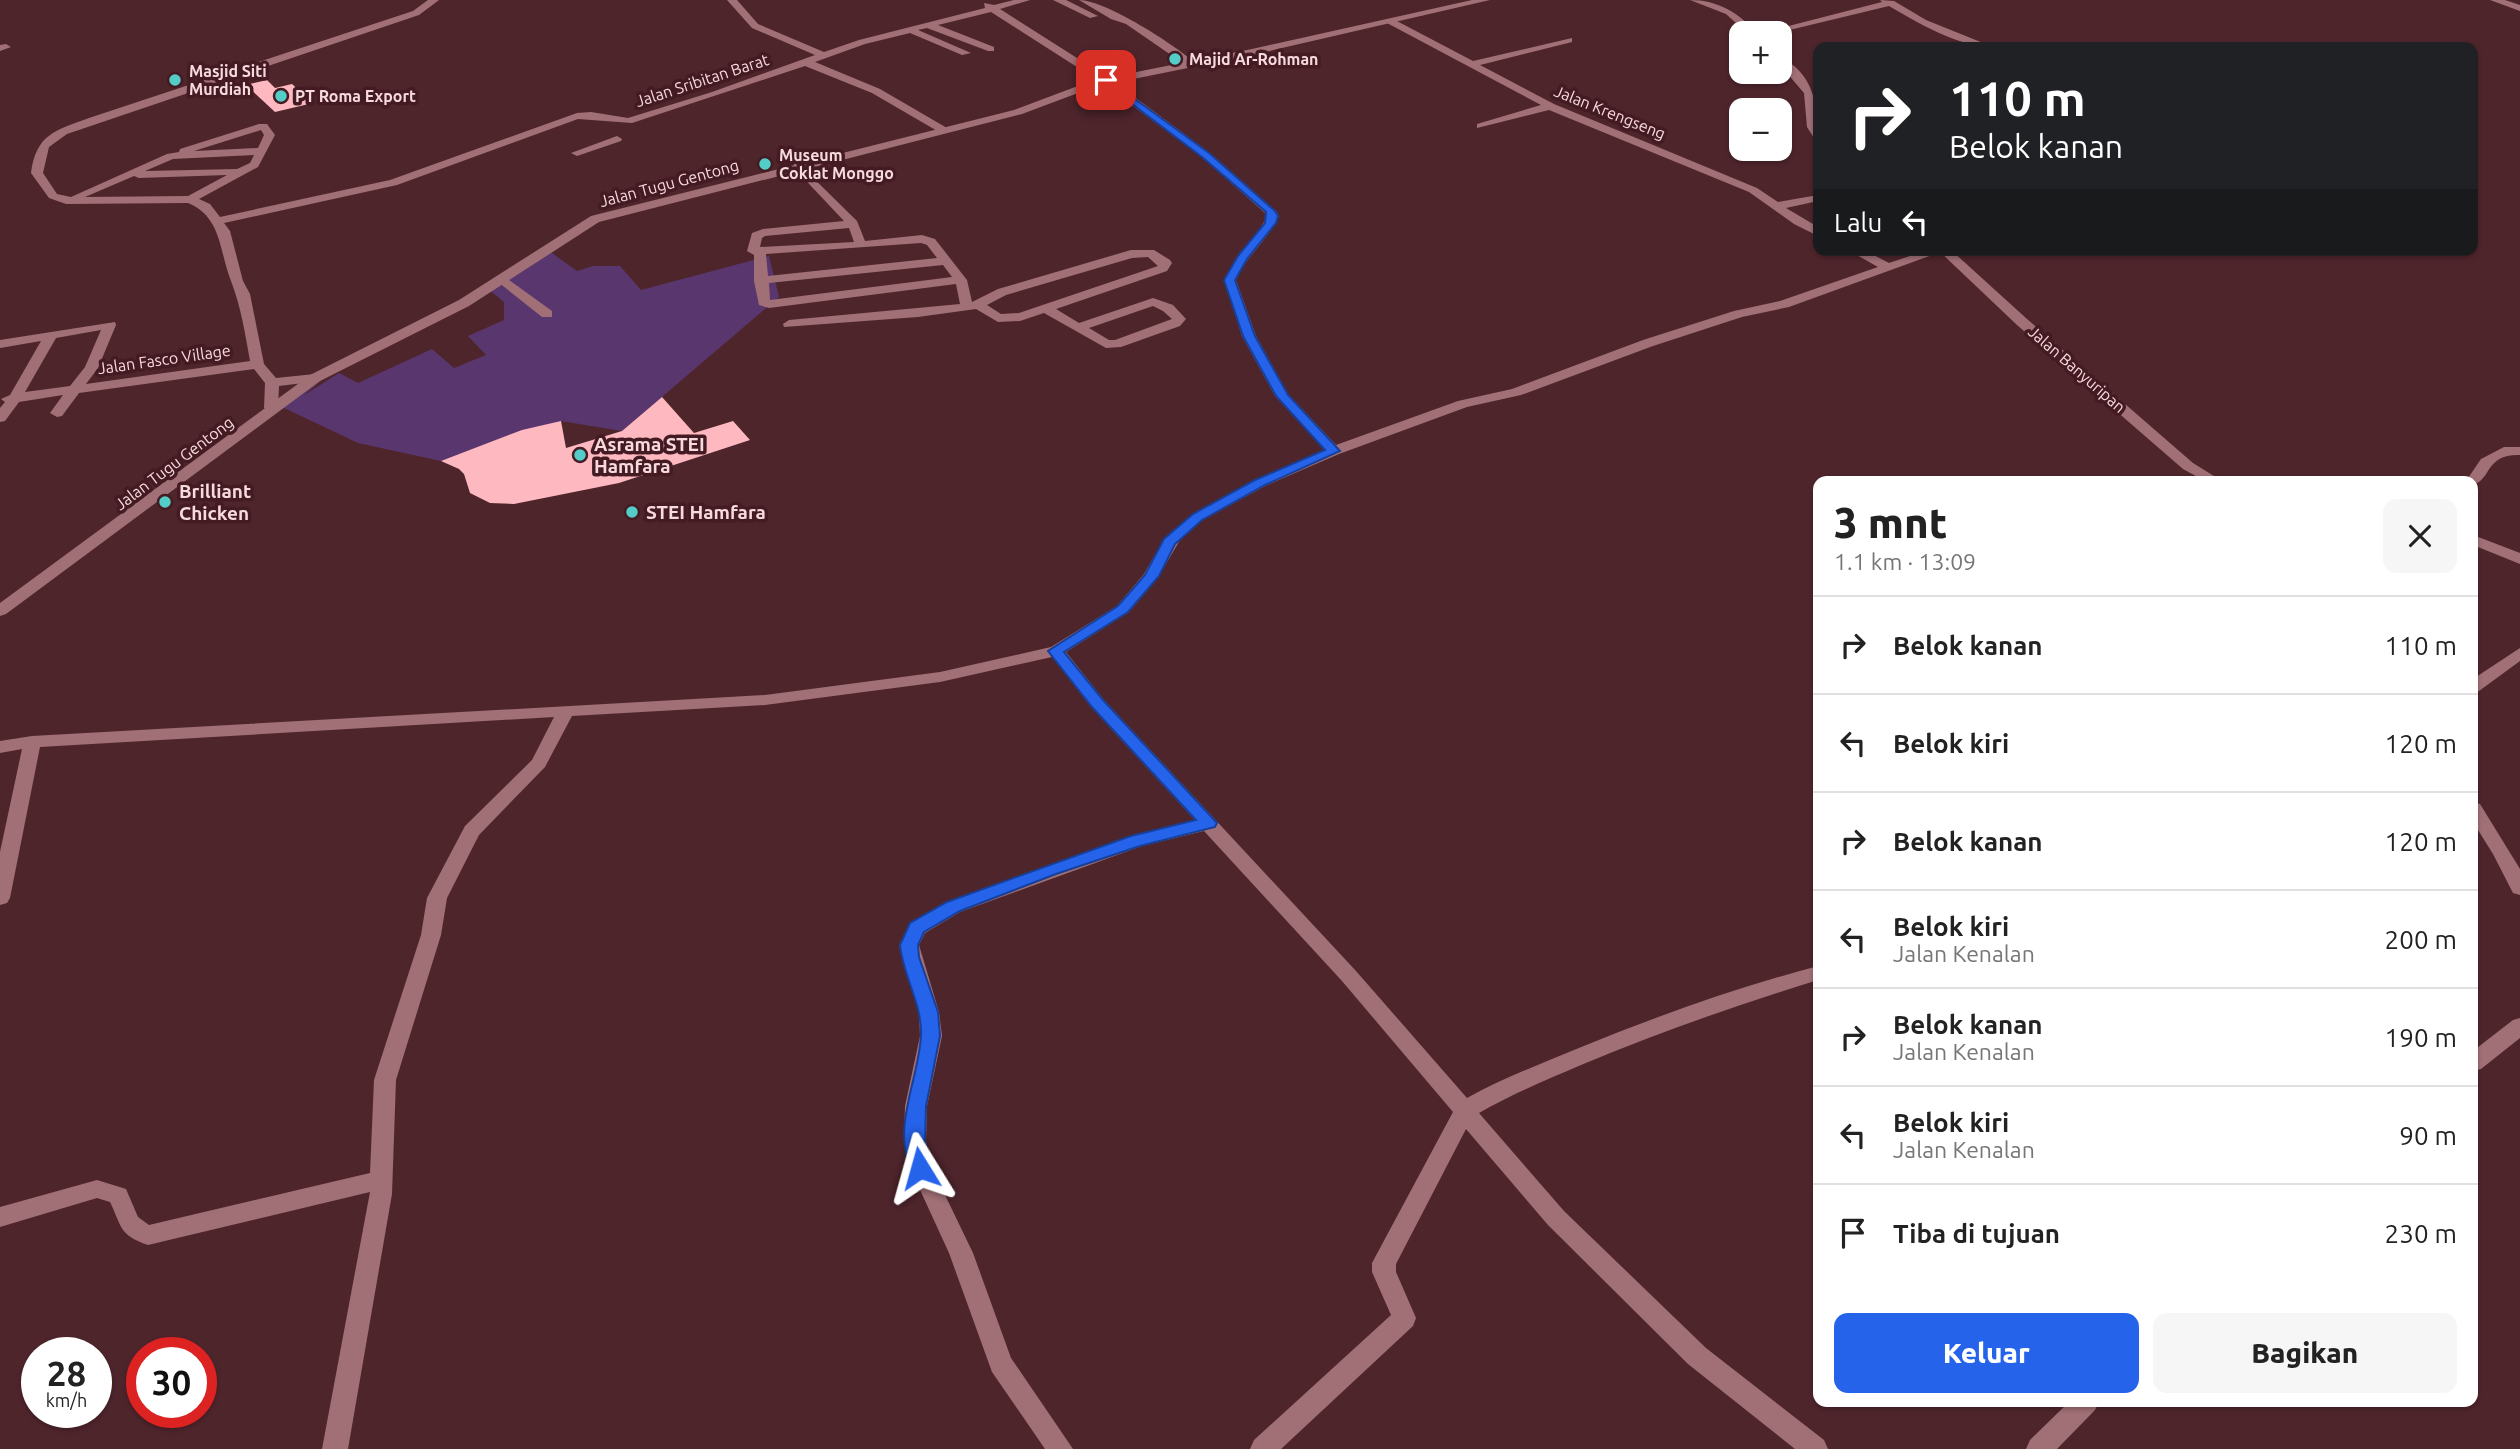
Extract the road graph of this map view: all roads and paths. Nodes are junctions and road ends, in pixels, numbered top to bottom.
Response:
1 (434, 0) edge
2 (732, 0) edge
3 (978, 0) edge
4 (1025, 0) edge
5 (1058, 0) edge
6 (1485, 0) edge
7 (1695, 0) edge
8 (2495, 0) edge
9 (1888, 2) edge
10 (1089, 6) edge
11 (995, 8) junction
12 (2520, 8) edge
13 (1390, 21) junction
14 (1739, 21) edge
15 (928, 25) junction
16 (1792, 26) edge
17 (911, 31) junction
18 (1569, 40) dead end
19 (1975, 42) edge
20 (991, 49) dead end
21 (966, 53) dead end
22 (823, 55) junction
23 (805, 62) junction
24 (1191, 64) junction
25 (1472, 64) junction
26 (1792, 72) edge
27 (1106, 80) junction
28 (1550, 106) junction
29 (628, 121) junction
30 (1481, 126) dead end
31 (1813, 128) edge
32 (943, 130) junction
33 (262, 151) junction
34 (577, 153) dead end
35 (171, 156) junction
36 (798, 166) junction
37 (243, 170) junction
38 (128, 176) junction
39 (190, 199) junction
40 (1813, 199) edge
41 (66, 201) junction
42 (1777, 206) junction
43 (218, 221) junction
44 (853, 224) junction
45 (1813, 229) edge
46 (861, 245) junction
47 (760, 252) junction
48 (1866, 256) edge
49 (1924, 256) edge
50 (1949, 256) edge
51 (945, 261) junction
52 (1889, 268) junction
53 (502, 279) junction
54 (961, 280) junction
55 (760, 281) junction
56 (860, 293) junction
57 (973, 305) junction
58 (1046, 309) junction
59 (547, 314) dead end
60 (865, 316) junction
61 (789, 324) dead end
62 (1077, 328) junction
63 (51, 335) junction
64 (0, 344) edge
65 (257, 364) junction
66 (316, 378) junction
67 (272, 383) junction
68 (75, 388) junction
69 (15, 398) junction
70 (0, 400) edge
71 (271, 408) junction
72 (57, 413) dead end
73 (0, 418) edge
74 (1334, 451) junction
75 (2520, 451) edge
76 (2206, 476) edge
77 (2476, 476) edge
78 (2478, 542) edge
79 (2520, 559) edge
80 (0, 611) edge
81 (1056, 651) junction
82 (2520, 653) edge
83 (2478, 683) edge
84 (566, 711) junction
85 (32, 742) junction
86 (0, 747) edge
87 (2478, 816) edge
88 (1209, 823) junction
89 (2520, 888) edge
90 (0, 898) edge
91 (1813, 975) edge
92 (2520, 1026) edge
93 (2478, 1059) edge
94 (1465, 1110) junction
95 (381, 1180) junction
96 (0, 1217) edge
97 (2081, 1407) edge
98 (335, 1449) edge
99 (1060, 1449) edge
100 (1263, 1449) edge
101 (1815, 1449) edge
102 (2039, 1449) edge

1 - 41 street
2 - 22 street
3 - 11 street
4 - 11 street, Jalan Sribitan Barat
5 - 10 street
6 - 13 street, Jalan Tugu Gentong
7 - 14 street
8 - 12 street
9 - 16 street
9 - 19 street
10 - 24 street
11 - 15 street, Jalan Sribitan Barat
11 - 27 street
13 - 24 street, Jalan Tugu Gentong
13 - 25 street, Jalan Krengseng
15 - 17 street, Jalan Sribitan Barat
15 - 20 street
17 - 21 street
17 - 22 street, Jalan Sribitan Barat
18 - 25 street
22 - 23 street, Jalan Sribitan Barat
23 - 29 street, Jalan Sribitan Barat
23 - 32 street
24 - 27 street, Jalan Tugu Gentong
25 - 28 street, Jalan Krengseng
26 - 31 street
27 - 32 street, Jalan Tugu Gentong
27 - 74 street
28 - 30 street
28 - 42 street, Jalan Krengseng
29 - 34 street
29 - 43 street, Jalan Sribitan Barat
32 - 36 street, Jalan Tugu Gentong
33 - 35 street
33 - 35 street
33 - 37 street
35 - 38 street
36 - 44 street
36 - 53 street, Jalan Tugu Gentong
37 - 38 street
37 - 39 street
38 - 41 street
39 - 41 street
39 - 43 street
40 - 42 street
42 - 45 street, Jalan Krengseng
43 - 65 street
44 - 46 street
44 - 47 street
46 - 47 street
46 - 51 street
47 - 55 street
48 - 52 street
49 - 52 street
50 - 76 street, Jalan Banyuripan
51 - 54 street
51 - 55 street
52 - 74 street
53 - 59 street
53 - 66 street, Jalan Tugu Gentong
54 - 56 street
54 - 57 street
55 - 56 street
56 - 60 street
57 - 58 street
57 - 58 street
57 - 60 street
58 - 62 street
60 - 61 street
62 - 62 street
63 - 64 street, Jalan Fasco Village
63 - 68 street, Jalan Fasco Village
63 - 69 street
65 - 67 street
65 - 68 street, Jalan Fasco Village
66 - 67 street
66 - 71 street, Jalan Tugu Gentong
67 - 71 street
68 - 69 street, Jalan Fasco Village
68 - 72 street, Jalan Fasco Village
69 - 70 street, Jalan Fasco Village
69 - 73 street
71 - 80 street, Jalan Tugu Gentong
74 - 81 street
75 - 77 street
78 - 79 street
81 - 84 street
81 - 88 street
82 - 83 street
84 - 85 street
84 - 95 street
85 - 86 street
85 - 90 street
87 - 89 street
88 - 94 street
88 - 99 street
91 - 94 street
92 - 93 street
94 - 100 street
94 - 101 street
95 - 96 street
95 - 98 street
97 - 102 street

